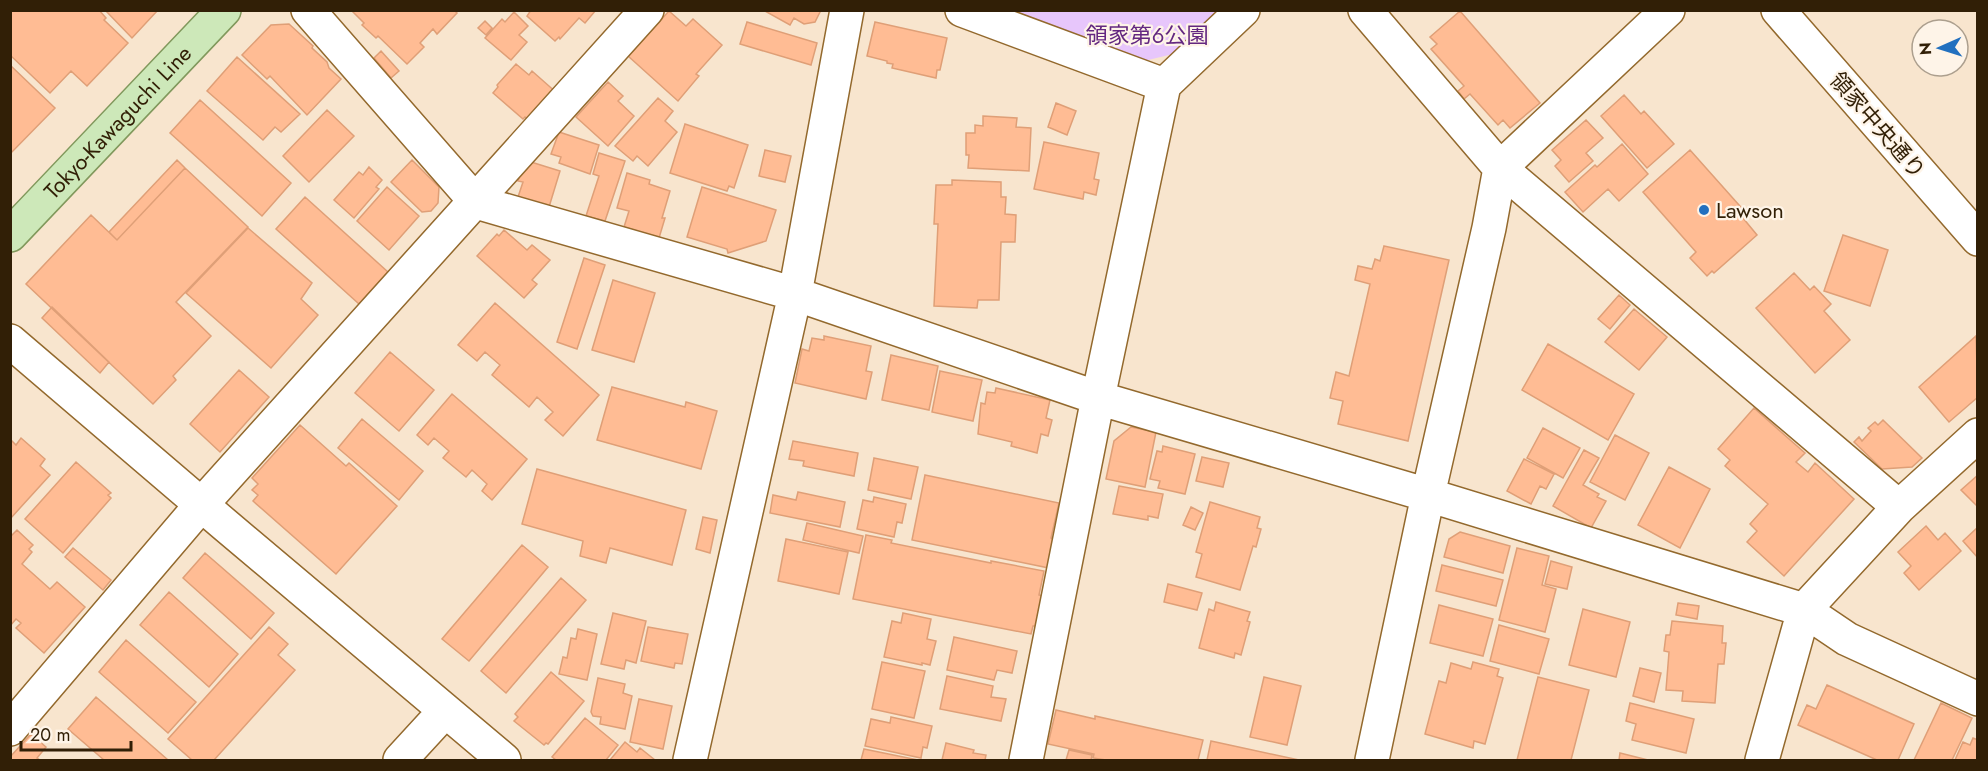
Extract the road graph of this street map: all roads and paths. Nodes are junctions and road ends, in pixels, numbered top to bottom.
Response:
1 (224, 10) edge
2 (308, 10) edge
3 (647, 10) edge
4 (847, 10) edge
5 (962, 10) edge
6 (1243, 10) edge
7 (1365, 10) edge
8 (1668, 10) edge
9 (1778, 10) edge
10 (1164, 85) junction
11 (1500, 168) junction
12 (476, 202) junction
13 (10, 235) edge
14 (1977, 239) edge
15 (795, 294) junction
16 (10, 341) edge
17 (1098, 398) junction
18 (1977, 435) edge
19 (1428, 495) junction
20 (201, 505) junction
21 (1899, 507) junction
22 (1804, 610) junction
23 (1977, 699) edge
24 (445, 711) junction
25 (10, 729) edge
26 (400, 760) edge
27 (504, 760) edge
28 (690, 760) edge
29 (1026, 760) edge
30 (1372, 760) edge
31 (1762, 760) edge

1 - 13 main road, Tokyo-Kawaguchi Line
2 - 12 street
3 - 12 street
4 - 15 street
5 - 10 street
6 - 10 street
7 - 11 street
8 - 11 street
9 - 14 street, 領家中央通り
10 - 17 street
11 - 19 street
11 - 21 street
12 - 15 street
12 - 20 street
15 - 17 street
15 - 28 street
16 - 20 street
17 - 19 street
17 - 29 street
18 - 21 street
19 - 22 street
19 - 30 street
20 - 24 street
20 - 25 street
21 - 22 street
22 - 23 street
22 - 31 street
24 - 26 street
24 - 27 street

